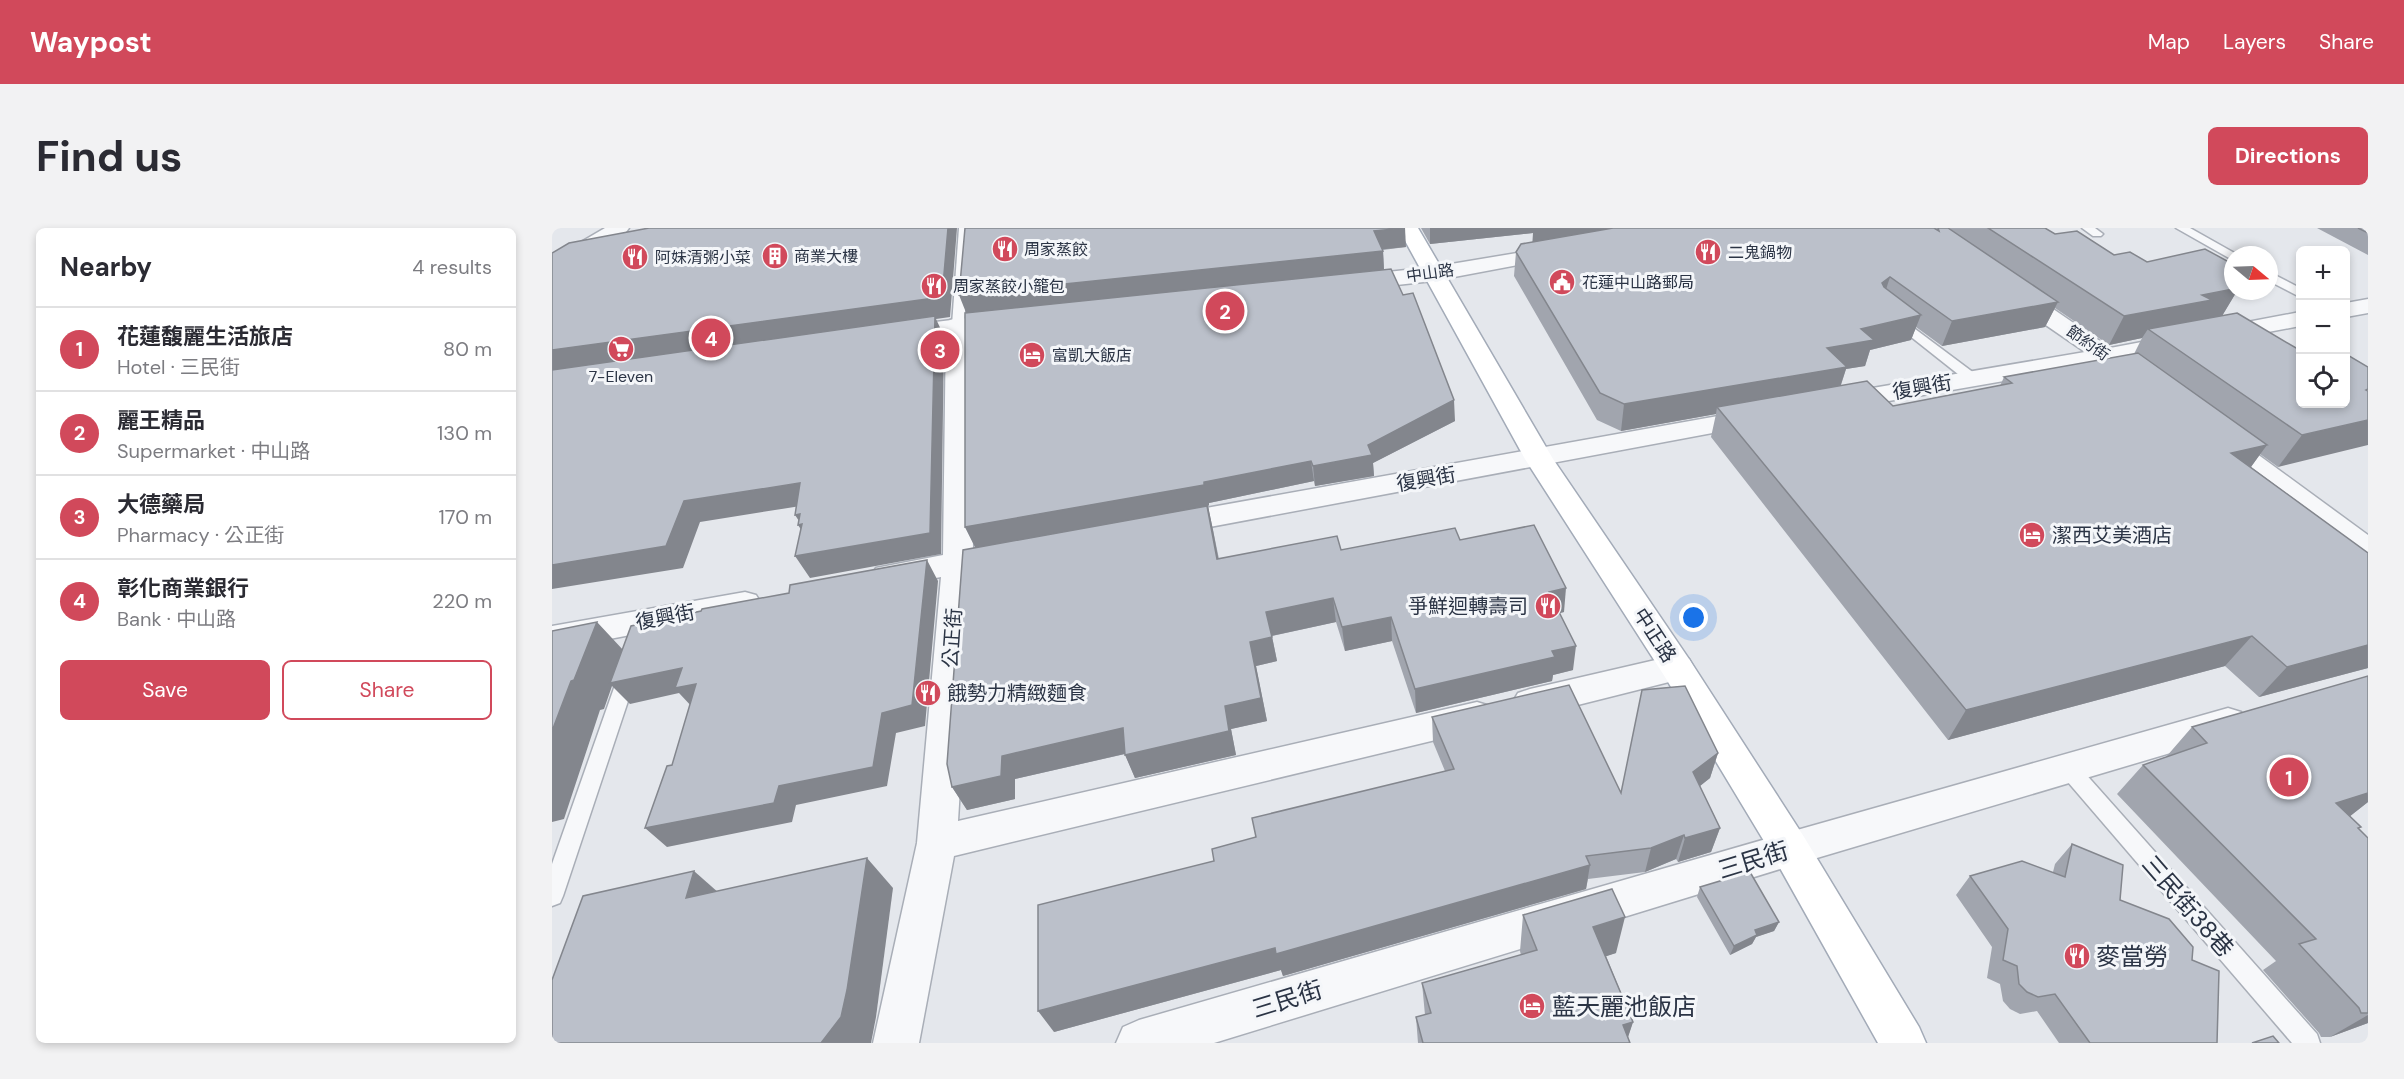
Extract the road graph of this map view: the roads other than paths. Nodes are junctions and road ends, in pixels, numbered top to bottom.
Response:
1 (965, 228) edge
2 (1408, 228) edge
3 (2182, 228) edge
4 (619, 231) edge
5 (1584, 248) edge
6 (2224, 251) edge
7 (552, 268) edge
8 (1433, 274) junction
9 (2278, 281) edge
10 (1998, 282) edge
11 (1326, 285) edge
12 (2296, 290) edge
13 (2368, 306) edge
14 (1882, 308) edge
15 (2350, 309) edge
16 (1029, 318) edge
17 (2296, 320) edge
18 (958, 325) junction
19 (877, 337) edge
20 (2106, 356) junction
21 (2134, 377) edge
22 (1973, 379) junction
23 (2200, 425) edge
24 (1539, 459) junction
25 (1144, 530) edge
26 (1027, 550) edge
27 (2368, 550) edge
28 (958, 563) junction
29 (865, 580) edge
30 (773, 597) edge
31 (552, 638) edge
32 (639, 639) junction
33 (1677, 669) junction
34 (2257, 714) edge
35 (2068, 768) junction
36 (937, 843) junction
37 (1790, 849) junction
38 (552, 896) edge
39 (896, 1043) edge
40 (1139, 1043) edge
41 (1903, 1043) edge
42 (2308, 1043) edge

1 - 18 lane, 公正街
2 - 8 main road, 中正路
3 - 6 lane
4 - 7 street
5 - 8 street, 中山路
8 - 11 street, 中山路
8 - 24 main road, 中正路
9 - 12 lane
10 - 20 street, 節約街
13 - 15 street
14 - 22 lane
16 - 18 street
17 - 20 street, 復興街
18 - 19 street
18 - 28 street, 公正街
20 - 21 street, 節約街
20 - 22 street, 復興街
22 - 24 street, 復興街
23 - 27 street
24 - 25 street, 復興街
24 - 33 main road, 中正路
26 - 28 street
28 - 29 street
28 - 36 street, 公正街
30 - 32 street, 復興街
31 - 32 street, 復興街
32 - 38 lane
33 - 36 street
33 - 37 main road, 中正路
34 - 35 street, 三民街
35 - 37 street, 三民街
35 - 42 lane, 三民街38巷
36 - 39 street, 公正街
37 - 40 street, 三民街
37 - 41 main road, 中正路

